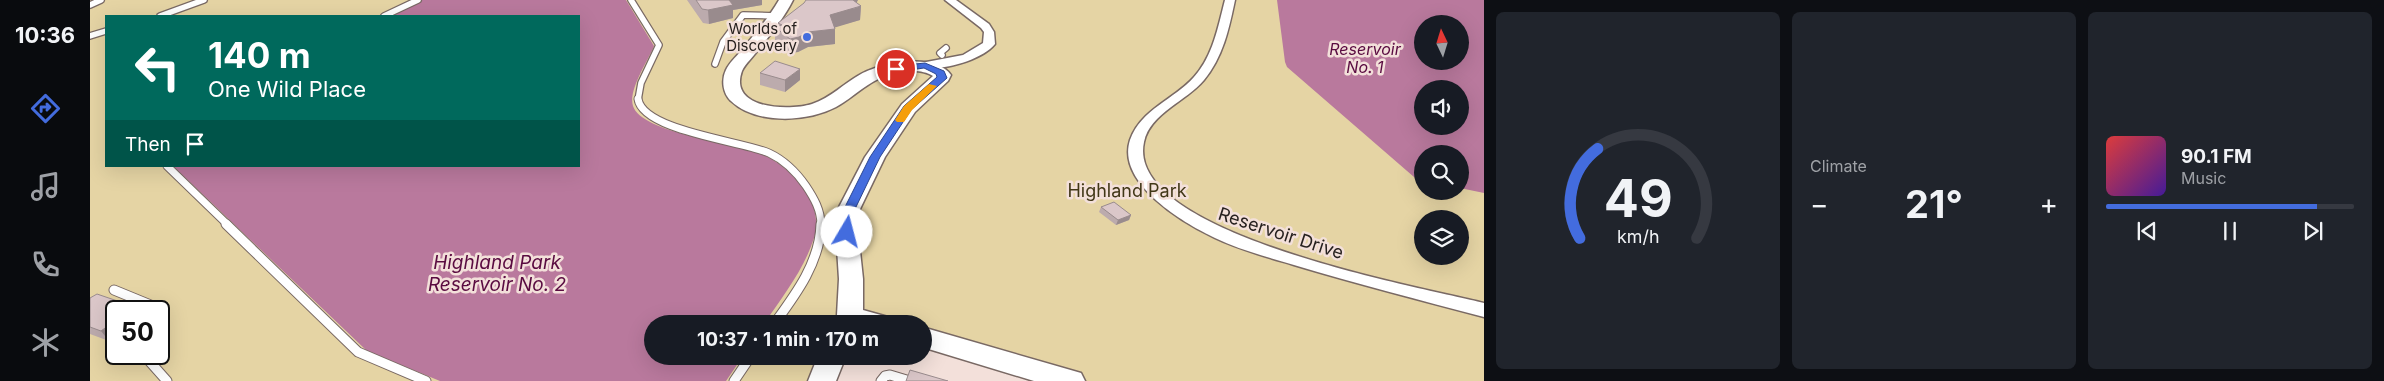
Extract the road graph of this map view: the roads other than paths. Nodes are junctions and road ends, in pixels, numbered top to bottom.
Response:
1 (101, 0) edge
2 (204, 0) edge
3 (418, 0) edge
4 (631, 0) edge
5 (786, 0) edge
6 (950, 0) edge
7 (1230, 0) edge
8 (90, 5) edge
9 (163, 15) edge
10 (386, 15) edge
11 (778, 16) junction
12 (105, 32) edge
13 (90, 36) edge
14 (946, 48) dead end
15 (942, 55) dead end
16 (715, 64) dead end
17 (925, 65) junction
18 (896, 69) junction
19 (875, 157) junction
20 (168, 167) edge
21 (114, 290) dead end
22 (138, 300) edge
23 (1484, 310) edge
24 (780, 315) edge
25 (848, 315) edge
26 (932, 340) edge
27 (152, 365) edge
28 (745, 365) edge
29 (828, 365) edge
30 (167, 381) edge
31 (426, 381) edge
32 (734, 381) edge
33 (822, 381) edge
34 (881, 381) edge
35 (910, 381) edge
36 (1070, 381) edge

1 - 8 lane
2 - 9 lane
3 - 10 lane
4 - 24 lane
5 - 11 main road
6 - 17 street
7 - 23 street, Reservoir Drive
11 - 16 lane
11 - 18 main road
12 - 13 lane
14 - 15 lane
17 - 18 main road
17 - 19 main road
18 - 19 main road
19 - 25 main road
20 - 31 lane
21 - 22 lane
26 - 36 main road
27 - 30 lane
28 - 32 lane
29 - 33 main road
34 - 35 lane

